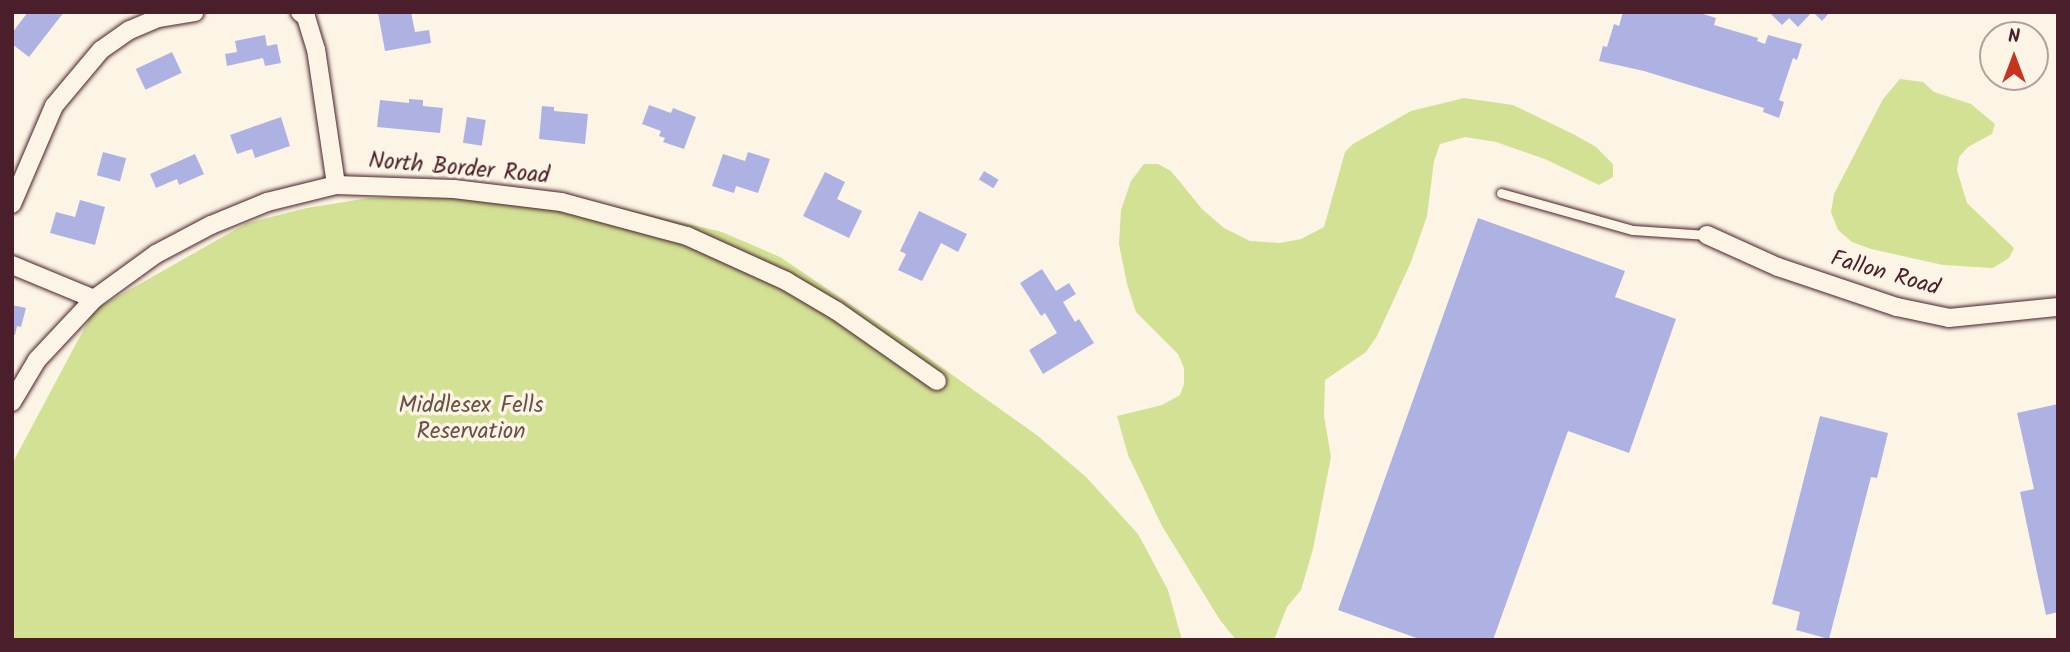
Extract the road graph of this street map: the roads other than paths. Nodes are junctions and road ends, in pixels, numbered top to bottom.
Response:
1 (195, 12) edge
2 (300, 12) edge
3 (336, 185) junction
4 (1501, 193) dead end
5 (12, 204) edge
6 (1707, 235) joint
7 (12, 265) edge
8 (94, 299) junction
9 (2058, 307) edge
10 (937, 381) dead end
11 (12, 402) edge

1 - 5 street
2 - 3 street
3 - 8 street, North Border Road
3 - 10 street, North Border Road
4 - 6 lane
6 - 9 street, Fallon Road
7 - 8 street
8 - 11 street, North Border Road

